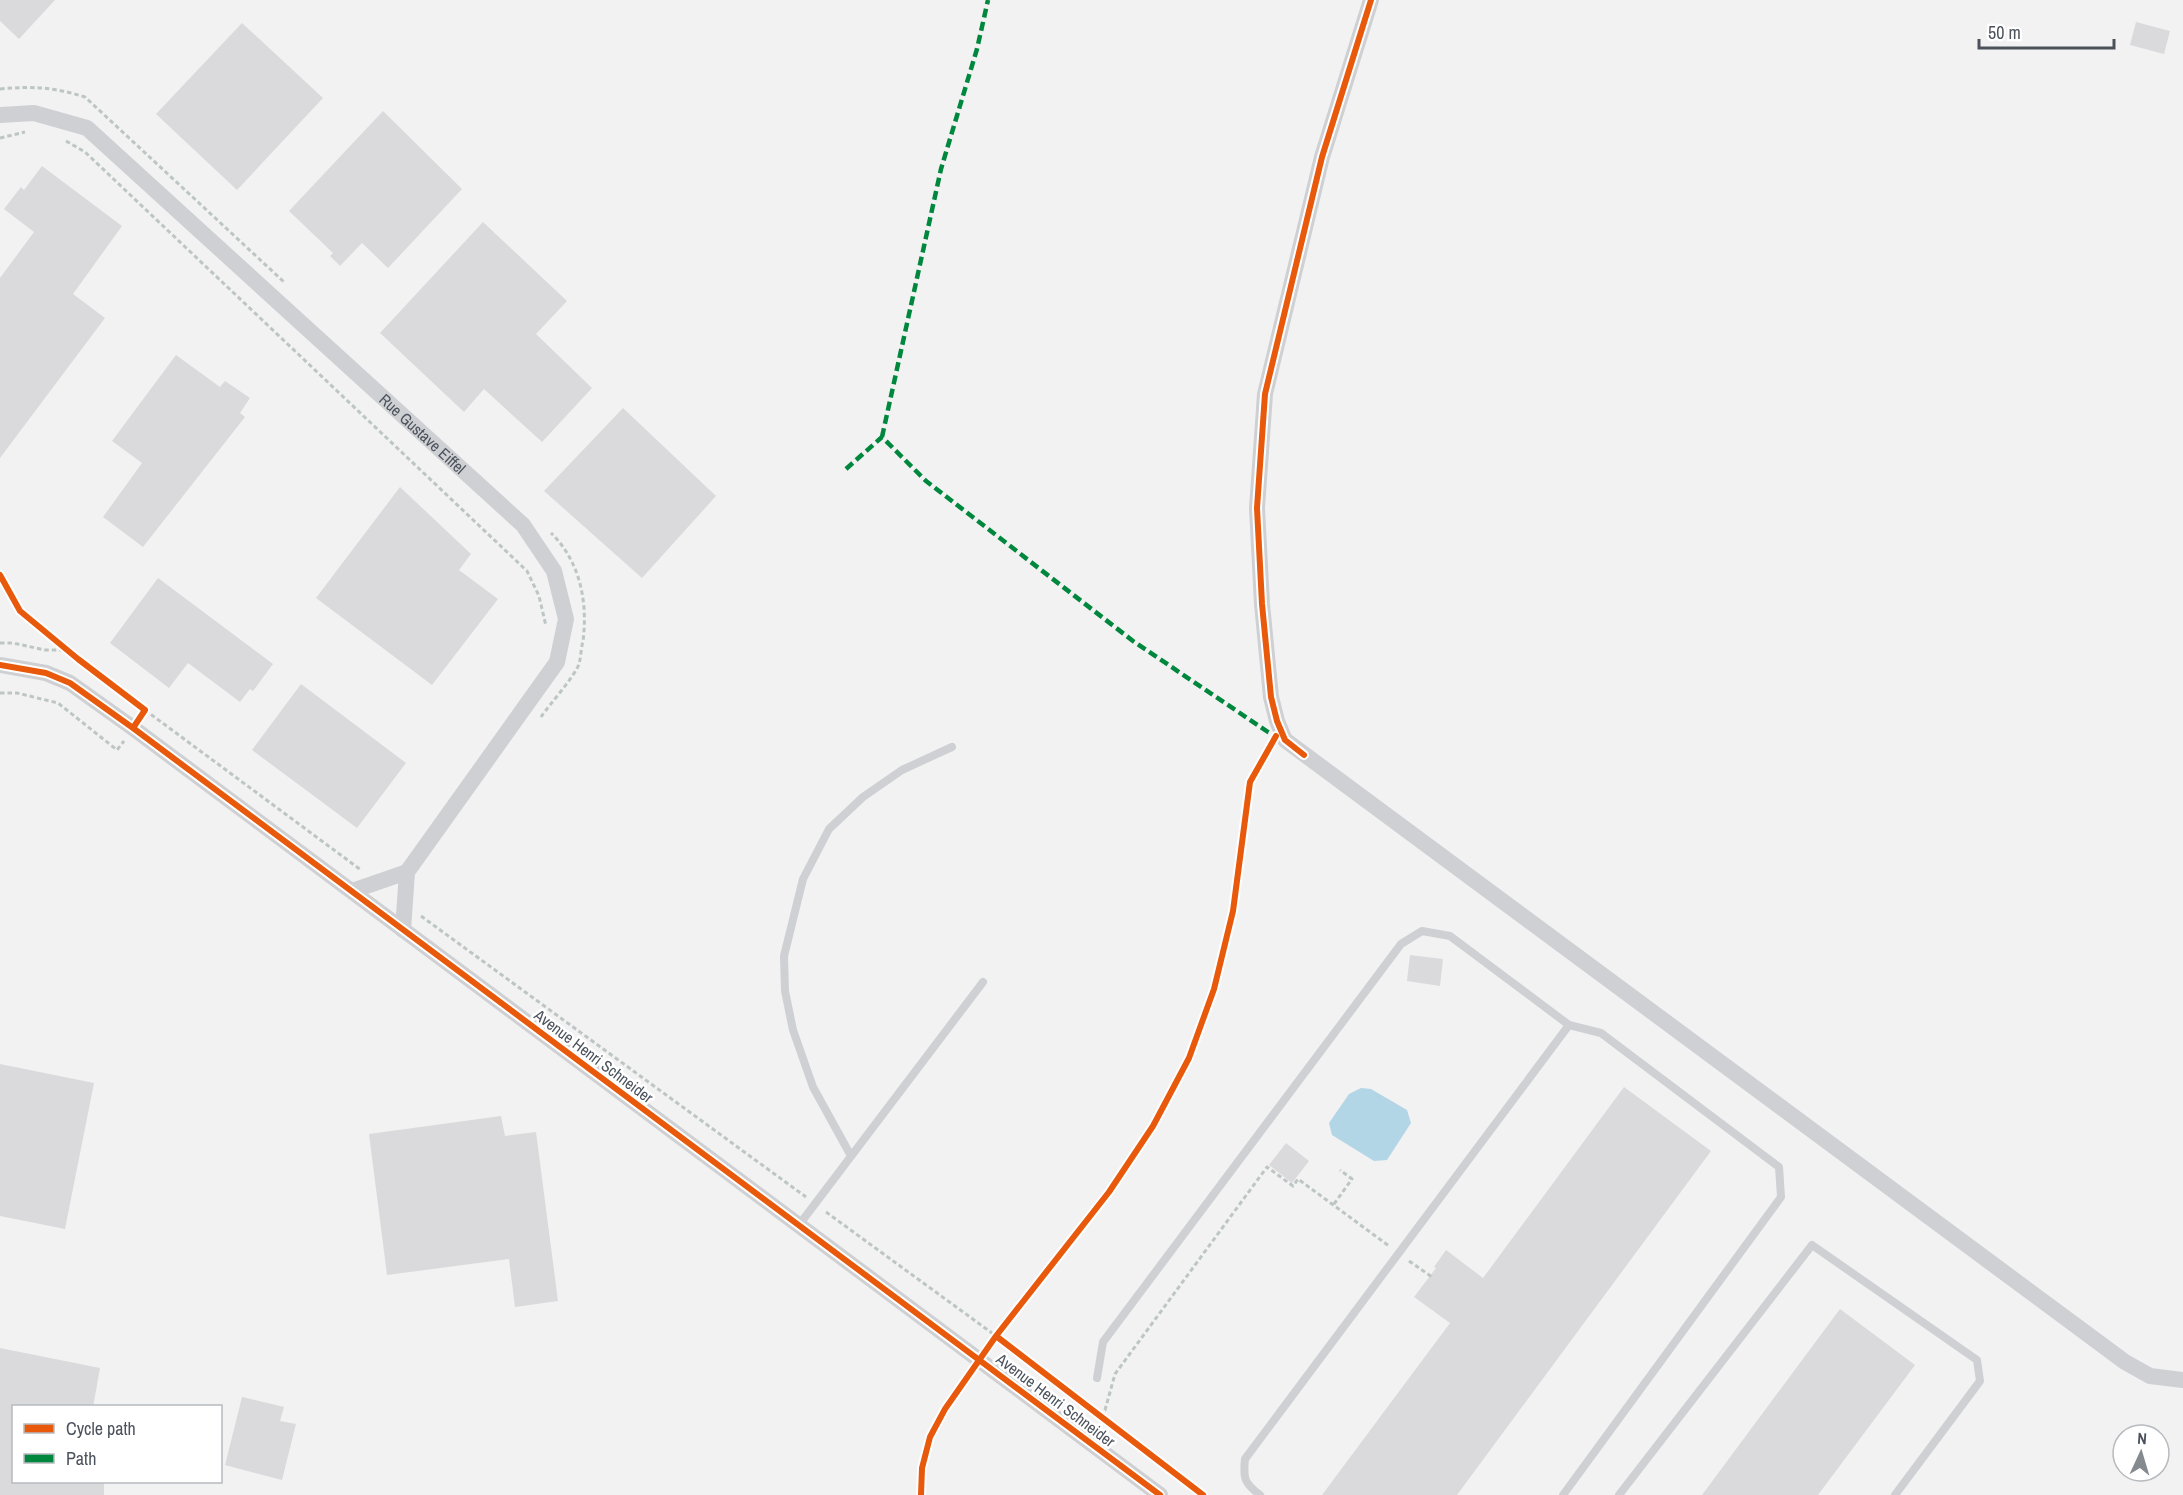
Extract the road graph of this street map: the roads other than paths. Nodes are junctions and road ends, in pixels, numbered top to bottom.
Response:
1 (1371, 0) edge
2 (0, 115) edge
3 (0, 665) edge
4 (952, 747) dead end
5 (407, 872) junction
6 (352, 891) junction
7 (403, 930) junction
8 (983, 982) dead end
9 (1569, 1025) junction
10 (851, 1156) junction
11 (799, 1225) junction
12 (1097, 1378) dead end
13 (2183, 1380) edge
14 (1160, 1495) edge
15 (1260, 1495) edge
16 (1563, 1495) edge
17 (1619, 1495) edge
18 (1895, 1495) edge

1 - 13 street
2 - 5 street, Rue Gustave Eiffel
3 - 6 street, Avenue Henri Schneider
4 - 10 lane
5 - 6 street
5 - 7 street
6 - 7 street, Avenue Henri Schneider
7 - 11 street, Avenue Henri Schneider
8 - 10 lane
9 - 12 lane
9 - 15 lane
9 - 16 lane
10 - 11 lane
11 - 14 street, Avenue Henri Schneider
17 - 18 lane

